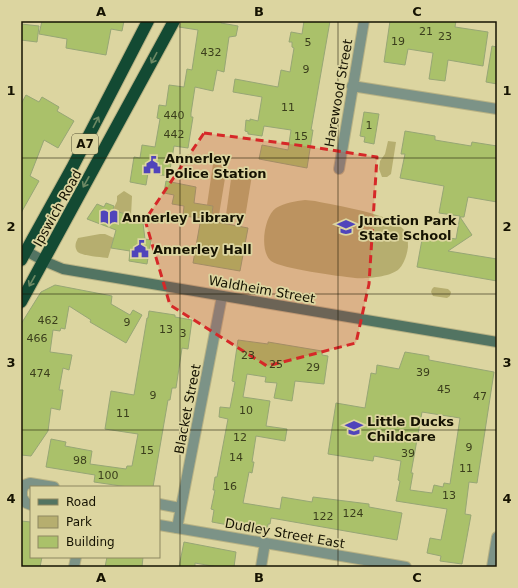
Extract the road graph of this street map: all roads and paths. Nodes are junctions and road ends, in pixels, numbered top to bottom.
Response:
1 (148, 21) edge
2 (174, 21) edge
3 (364, 21) edge
4 (352, 86) junction
5 (497, 109) edge
6 (339, 169) dead end
7 (23, 255) edge
8 (44, 261) junction
9 (222, 296) junction
10 (21, 302) edge
11 (497, 342) edge
12 (48, 486) edge
13 (21, 494) edge
14 (30, 504) edge
15 (160, 504) edge
16 (180, 508) junction
17 (160, 525) edge
18 (177, 528) junction
19 (497, 537) edge
20 (265, 543) junction
21 (261, 567) edge
22 (406, 567) edge
23 (492, 567) edge

7 -> 1 highway, Ipswich Road / A7
2 -> 8 highway, Ipswich Road / A7
3 - 4 street, Harewood Street
4 - 5 street
4 - 6 street, Harewood Street
7 - 8 street, Waldheim Street
8 - 9 street, Waldheim Street
8 -> 10 highway, Ipswich Road / A7
9 - 11 street, Waldheim Street
9 - 16 street, Blacket Street
12 - 13 street
13 - 14 street
15 - 16 street
16 - 18 street, Blacket Street
17 - 18 street, Dudley Street East
18 - 20 street, Dudley Street East
19 - 23 street
20 - 21 street
20 - 22 street, Dudley Street East

